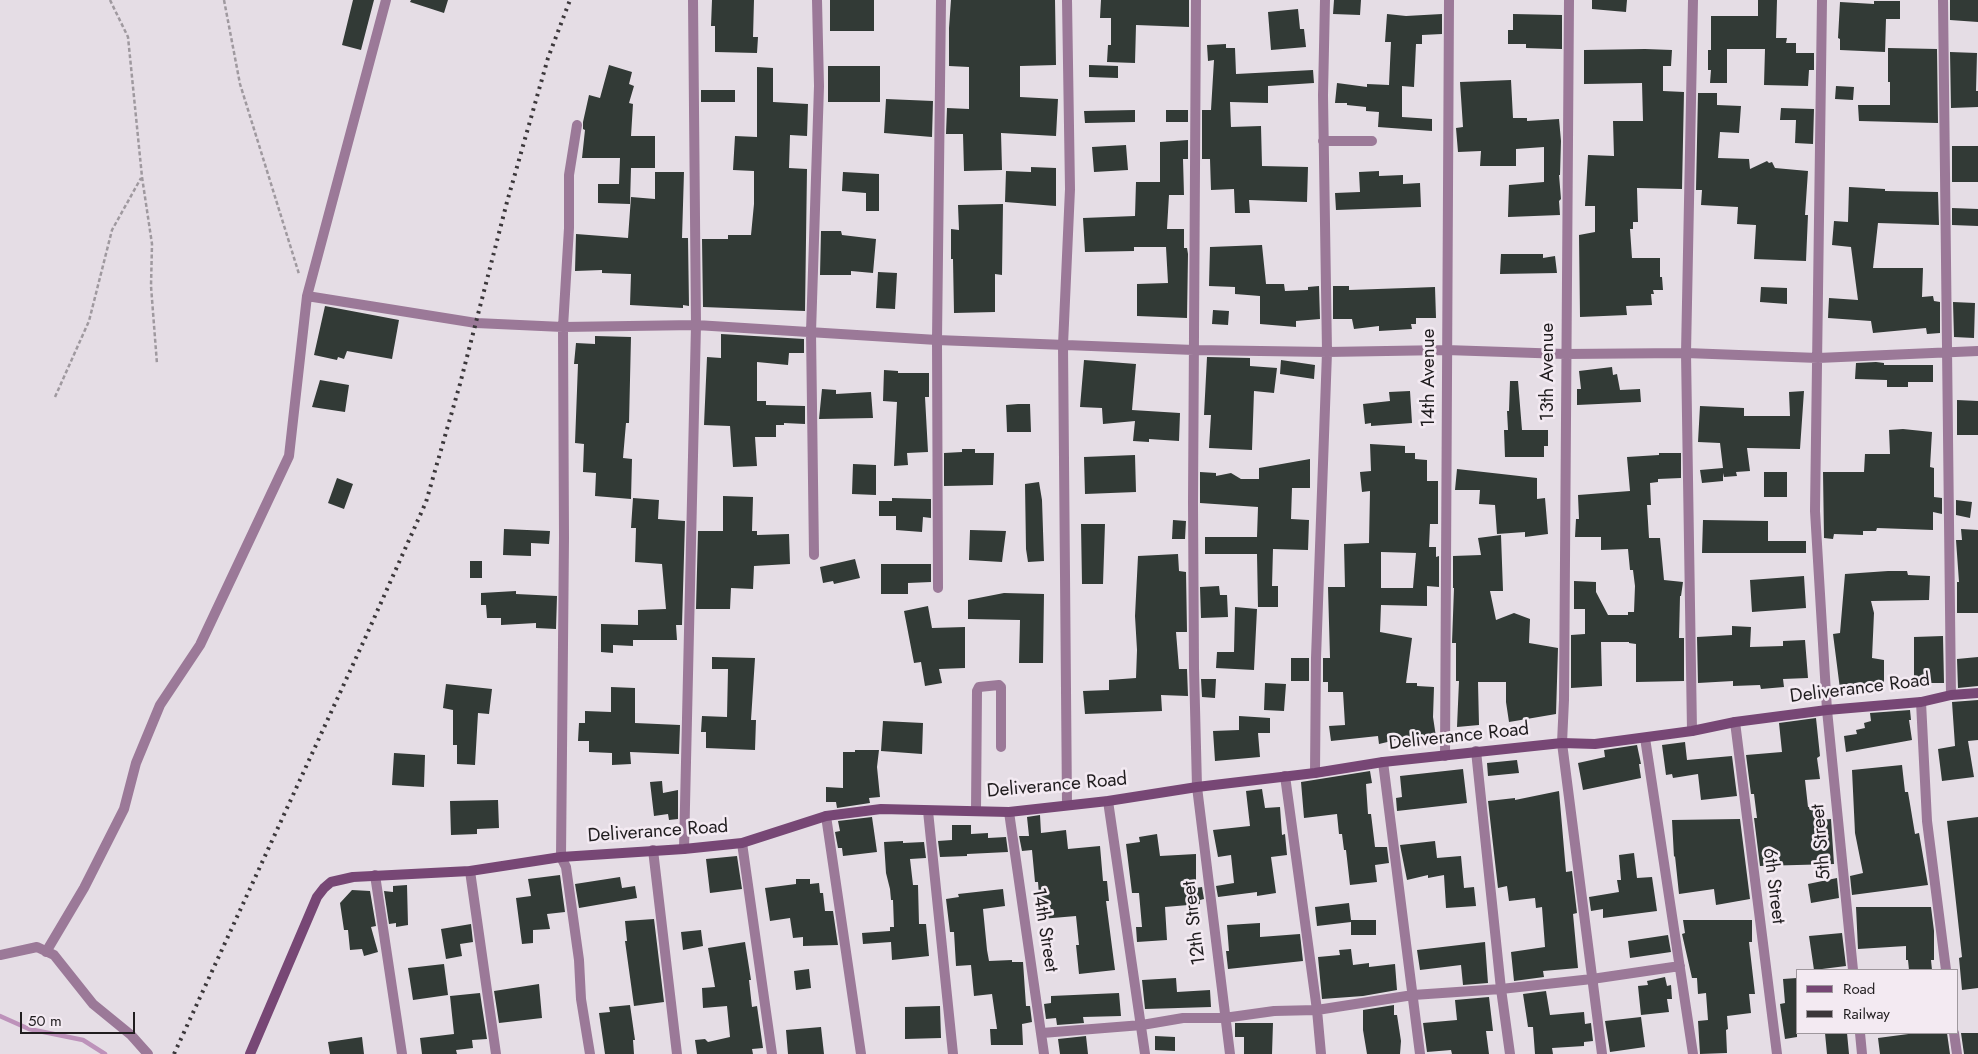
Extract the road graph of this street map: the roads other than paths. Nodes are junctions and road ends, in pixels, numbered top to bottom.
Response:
1 (386, 0) edge
2 (693, 0) edge
3 (817, 0) edge
4 (940, 0) edge
5 (1067, 0) edge
6 (1196, 0) edge
7 (1325, 0) edge
8 (1449, 0) edge
9 (1569, 0) edge
10 (1693, 0) edge
11 (1822, 0) edge
12 (1943, 0) edge
13 (577, 125) dead end
14 (1324, 141) junction
15 (1372, 141) dead end
16 (306, 296) junction
17 (696, 325) junction
18 (563, 327) junction
19 (811, 332) junction
20 (937, 340) junction
21 (1062, 345) junction
22 (1194, 350) junction
23 (1446, 350) junction
24 (1947, 351) junction
25 (1978, 351) edge
26 (1327, 352) junction
27 (1686, 353) junction
28 (1565, 354) junction
29 (1818, 358) junction
30 (814, 554) dead end
31 (938, 588) dead end
32 (1978, 693) edge
33 (1951, 695) junction
34 (1921, 702) junction
35 (1827, 710) junction
36 (1735, 722) junction
37 (1692, 731) junction
38 (1645, 738) junction
39 (1562, 744) junction
40 (1001, 748) dead end
41 (1476, 751) junction
42 (1445, 756) junction
43 (1383, 762) junction
44 (1315, 773) junction
45 (1285, 776) junction
46 (1197, 787) junction
47 (1108, 801) junction
48 (1067, 805) junction
49 (928, 811) junction
50 (976, 811) junction
51 (1009, 812) junction
52 (826, 816) junction
53 (742, 843) junction
54 (684, 849) junction
55 (653, 850) junction
56 (561, 857) junction
57 (470, 871) junction
58 (375, 875) junction
59 (46, 952) junction
60 (0, 955) edge
61 (1680, 966) junction
62 (1853, 969) edge
63 (1946, 969) edge
64 (1592, 979) junction
65 (1501, 989) junction
66 (1413, 995) junction
67 (1317, 1010) junction
68 (1224, 1018) junction
69 (1142, 1026) junction
70 (1042, 1033) junction
71 (1860, 1034) edge
72 (1954, 1034) edge
73 (148, 1054) edge
74 (250, 1054) edge
75 (402, 1054) edge
76 (496, 1054) edge
77 (590, 1054) edge
78 (677, 1054) edge
79 (772, 1054) edge
80 (861, 1054) edge
81 (953, 1054) edge
82 (1044, 1054) edge
83 (1145, 1054) edge
84 (1230, 1054) edge
85 (1321, 1054) edge
86 (1420, 1054) edge
87 (1510, 1054) edge
88 (1602, 1054) edge
89 (1693, 1054) edge
90 (1777, 1054) edge
91 (1862, 1054) edge
92 (1957, 1054) edge

1 - 16 street
2 - 17 street
3 - 19 street
4 - 20 street
5 - 21 street
6 - 22 street, 12th Street
7 - 14 street
8 - 23 street, 14th Avenue
9 - 28 street, 13th Avenue
10 - 27 street
11 - 29 street, 5th Street
12 - 24 street
13 - 18 street
14 - 15 street
14 - 26 street
16 - 18 street
16 - 59 street
17 - 18 street
17 - 19 street
17 - 54 street
18 - 56 street
19 - 20 street
19 - 30 street
20 - 21 street
20 - 31 street
21 - 22 street
21 - 48 street
22 - 26 street
22 - 46 street, 12th Street
23 - 26 street
23 - 28 street
23 - 42 street, 14th Avenue
24 - 25 street
24 - 29 street
24 - 33 street
26 - 44 street
27 - 28 street
27 - 29 street
27 - 37 street
28 - 39 street, 13th Avenue
29 - 35 street, 5th Street
32 - 33 street, Deliverance Road
33 - 34 street, Deliverance Road
34 - 35 street, Deliverance Road
34 - 63 street
35 - 36 street, Deliverance Road
35 - 62 street, 5th Street
36 - 37 street, Deliverance Road
36 - 90 street, 6th Street
37 - 38 street, Deliverance Road
38 - 39 street, Deliverance Road
38 - 61 street
39 - 41 street, Deliverance Road
39 - 64 street, 13th Avenue
40 - 50 street
41 - 42 street, Deliverance Road
41 - 65 street
42 - 43 street, Deliverance Road
43 - 44 street, Deliverance Road
43 - 66 street
44 - 45 street, Deliverance Road
45 - 46 street, Deliverance Road
45 - 67 street
46 - 47 street, Deliverance Road
46 - 68 street, 12th Street
47 - 48 street, Deliverance Road
47 - 69 street
48 - 51 street, Deliverance Road
49 - 50 street, Deliverance Road
49 - 52 street, Deliverance Road
49 - 81 street
50 - 51 street, Deliverance Road
51 - 70 street, 14th Street
52 - 53 street, Deliverance Road
52 - 80 street
53 - 54 street, Deliverance Road
53 - 79 street
54 - 55 street, Deliverance Road
55 - 56 street, Deliverance Road
55 - 78 street
56 - 57 street, Deliverance Road
56 - 77 street
57 - 58 street, Deliverance Road
57 - 76 street
58 - 74 street, Deliverance Road
58 - 75 street
59 - 60 street
59 - 73 street
61 - 64 street
61 - 89 street
64 - 65 street
64 - 88 street, 13th Avenue
65 - 66 street
65 - 87 street
66 - 67 street
66 - 86 street
67 - 68 street
67 - 85 street
68 - 69 street
68 - 84 street, 12th Street
69 - 70 street
69 - 83 street
70 - 82 street, 14th Street
71 - 91 street
72 - 92 street

